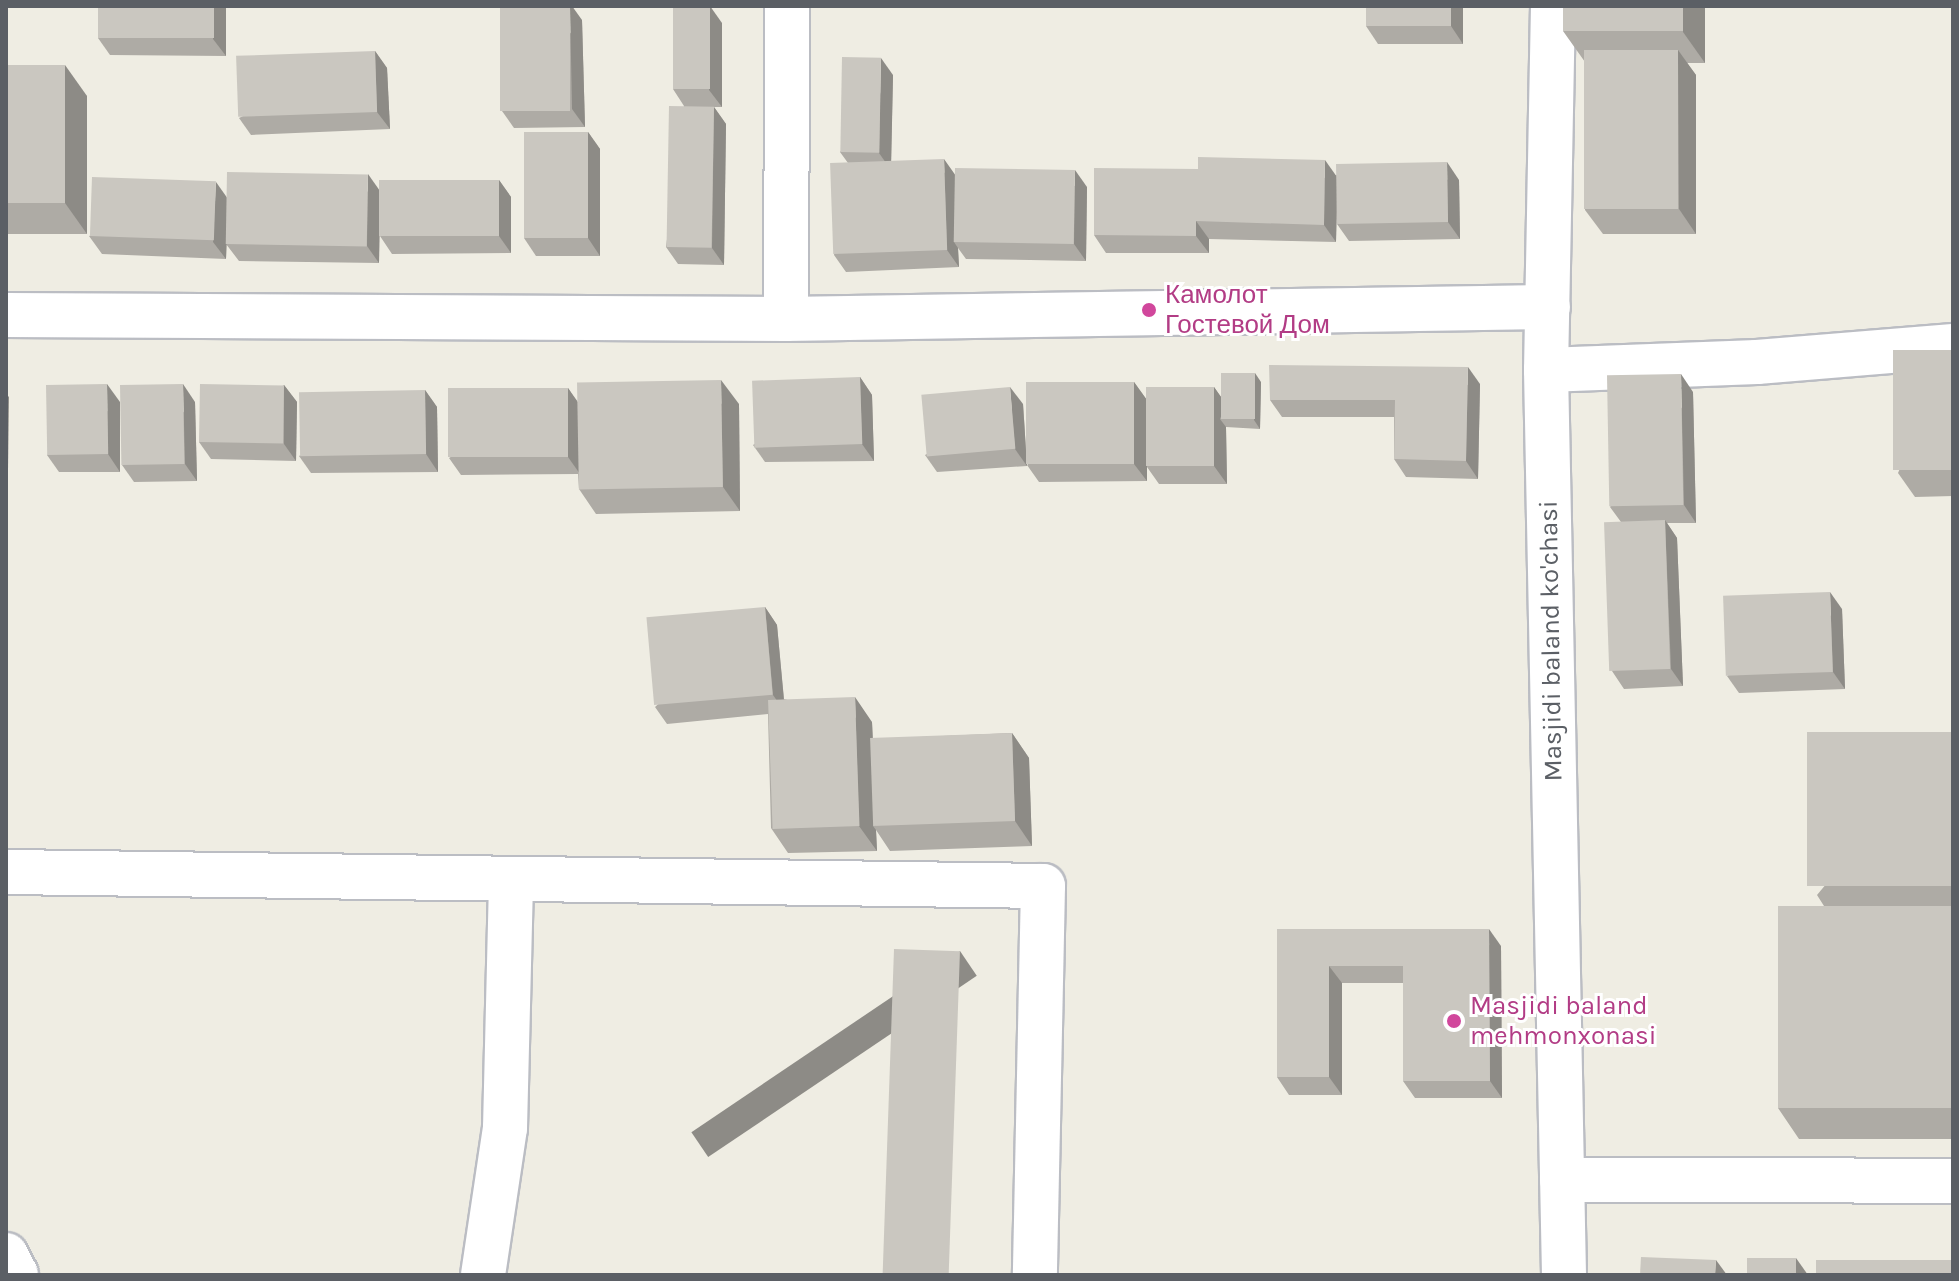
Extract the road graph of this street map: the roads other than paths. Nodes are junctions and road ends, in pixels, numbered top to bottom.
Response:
1 (787, 6) edge
2 (1553, 6) edge
3 (1548, 307) junction
4 (6, 315) edge
5 (786, 319) junction
6 (1953, 346) edge
7 (1546, 370) junction
8 (6, 872) edge
9 (511, 880) junction
10 (1562, 1180) junction
11 (1953, 1181) edge
12 (6, 1255) edge
13 (16, 1275) edge
14 (483, 1275) edge
15 (1035, 1275) edge
16 (1564, 1275) edge

1 - 5 street
2 - 3 street, Masjidi baland ko'chasi
3 - 5 street
3 - 7 street, Masjidi baland ko'chasi
4 - 5 street
6 - 7 street
7 - 10 street, Masjidi baland ko'chasi
8 - 9 street
9 - 14 street
9 - 15 street
10 - 11 street
10 - 16 street, Masjidi baland ko'chasi
12 - 13 street

